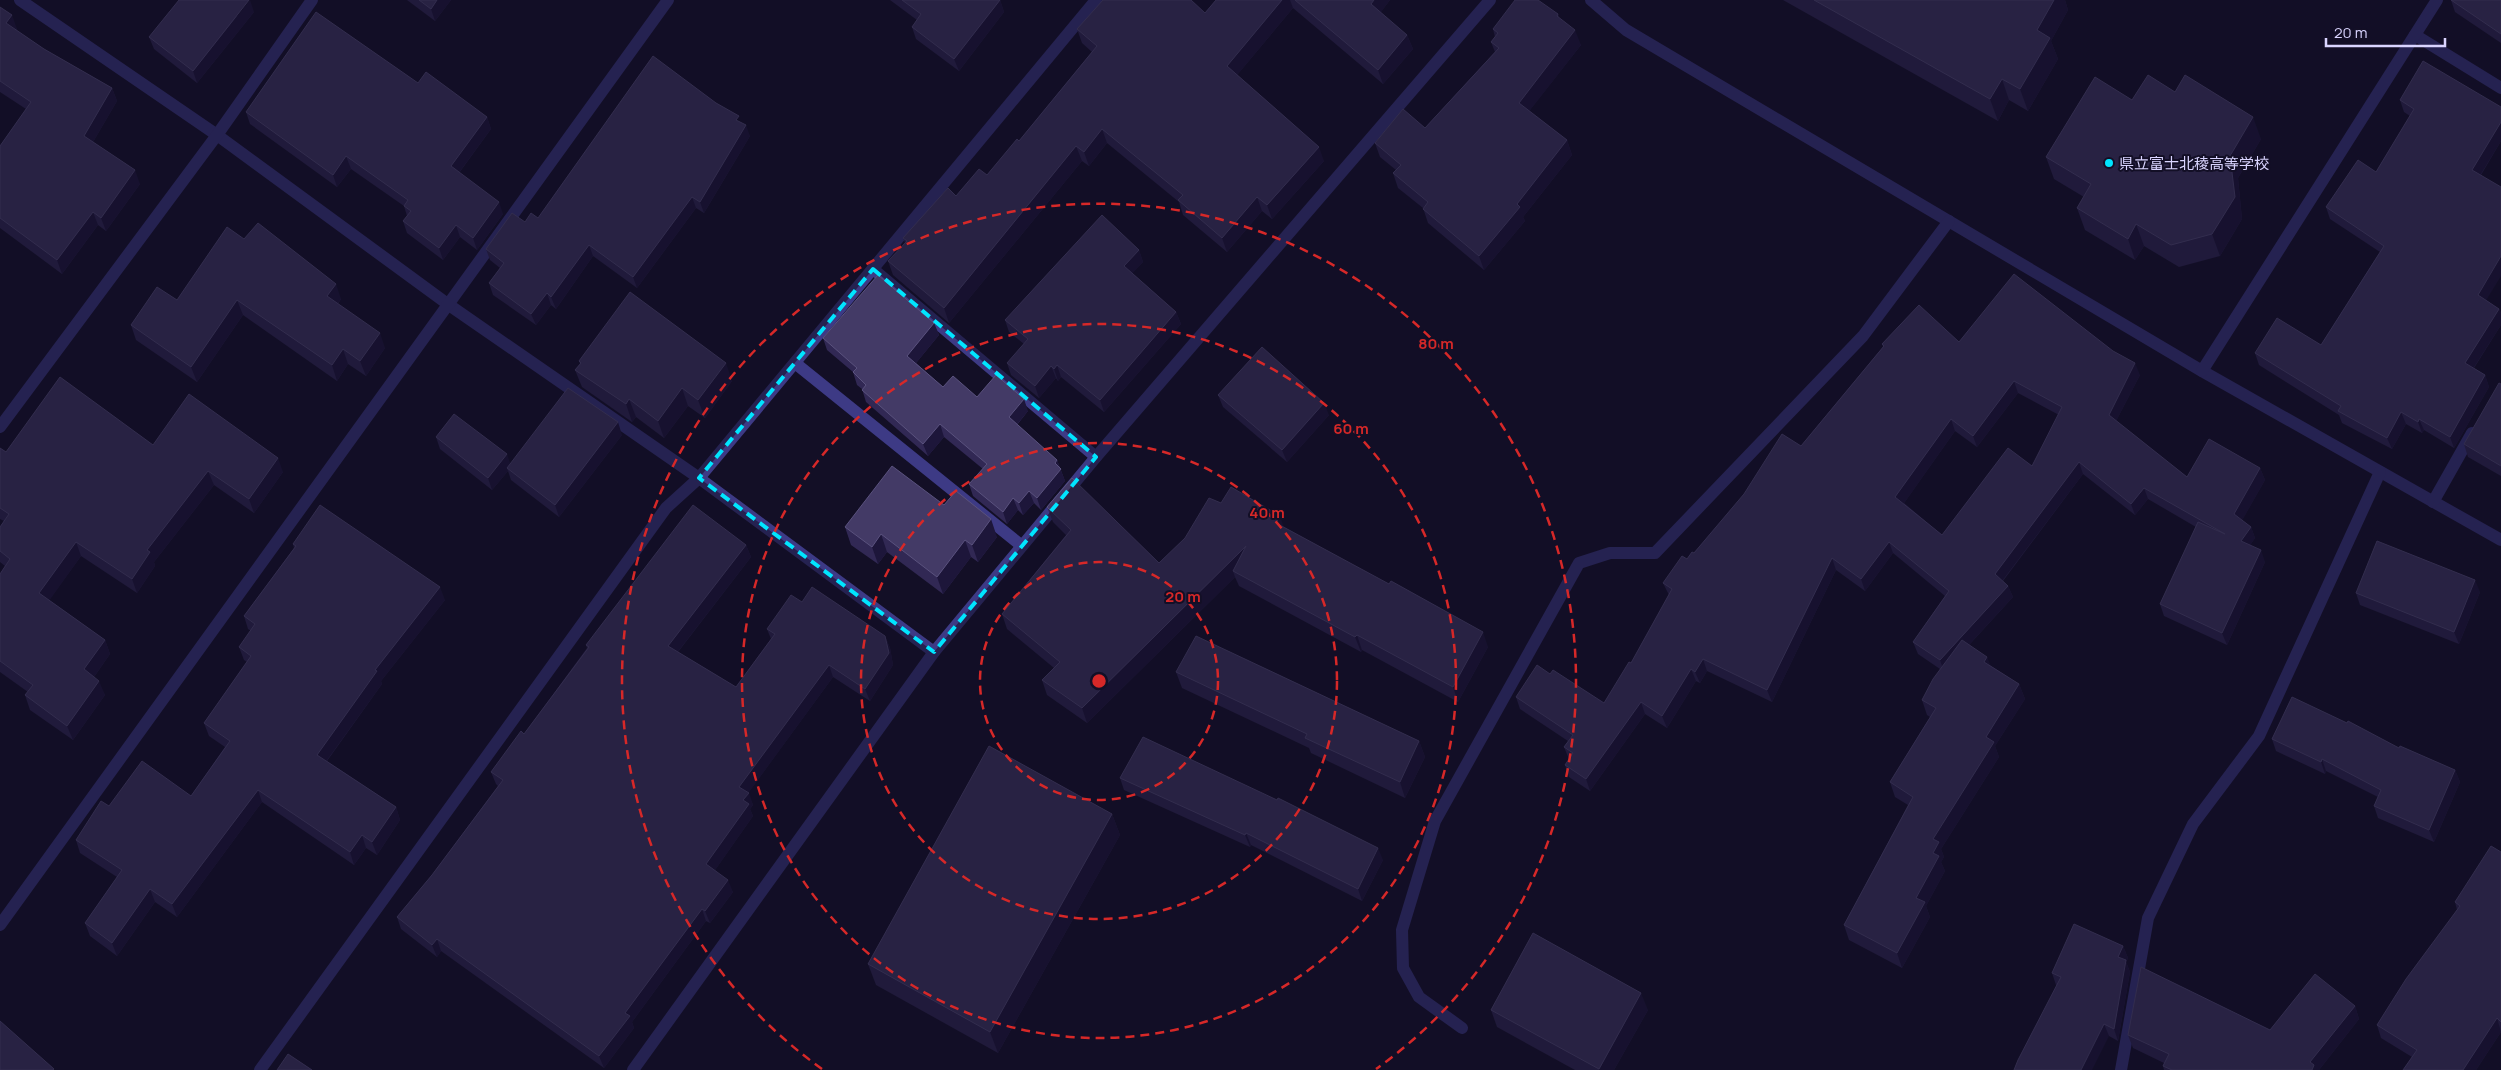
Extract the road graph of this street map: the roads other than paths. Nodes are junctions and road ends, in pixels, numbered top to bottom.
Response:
1 (20, 0) edge
2 (312, 0) edge
3 (668, 0) edge
4 (1096, 0) edge
5 (1490, 0) edge
6 (1590, 0) edge
7 (2437, 0) edge
8 (2415, 35) junction
9 (2501, 88) edge
10 (217, 135) junction
11 (1949, 221) junction
12 (873, 269) junction
13 (448, 305) junction
14 (794, 363) junction
15 (2202, 371) junction
16 (2477, 425) edge
17 (0, 427) edge
18 (1096, 457) junction
19 (2380, 472) junction
20 (699, 478) junction
21 (2433, 502) junction
22 (2501, 540) edge
23 (1022, 546) junction
24 (934, 652) junction
25 (0, 925) edge
26 (1462, 1028) dead end
27 (260, 1070) edge
28 (632, 1070) edge
29 (2121, 1070) edge

1 - 10 street
2 - 10 street
3 - 13 street
4 - 12 street
5 - 18 street
6 - 11 street
7 - 8 street
8 - 9 street
8 - 15 street
10 - 13 street
10 - 17 street
11 - 15 street
11 - 26 street
12 - 14 street
12 - 18 street
13 - 20 street
13 - 25 street
14 - 20 street
14 - 23 street
15 - 19 street
16 - 21 street
18 - 23 street
19 - 21 street
19 - 29 street
20 - 24 street
20 - 27 street
21 - 22 street
23 - 24 street
24 - 28 street

